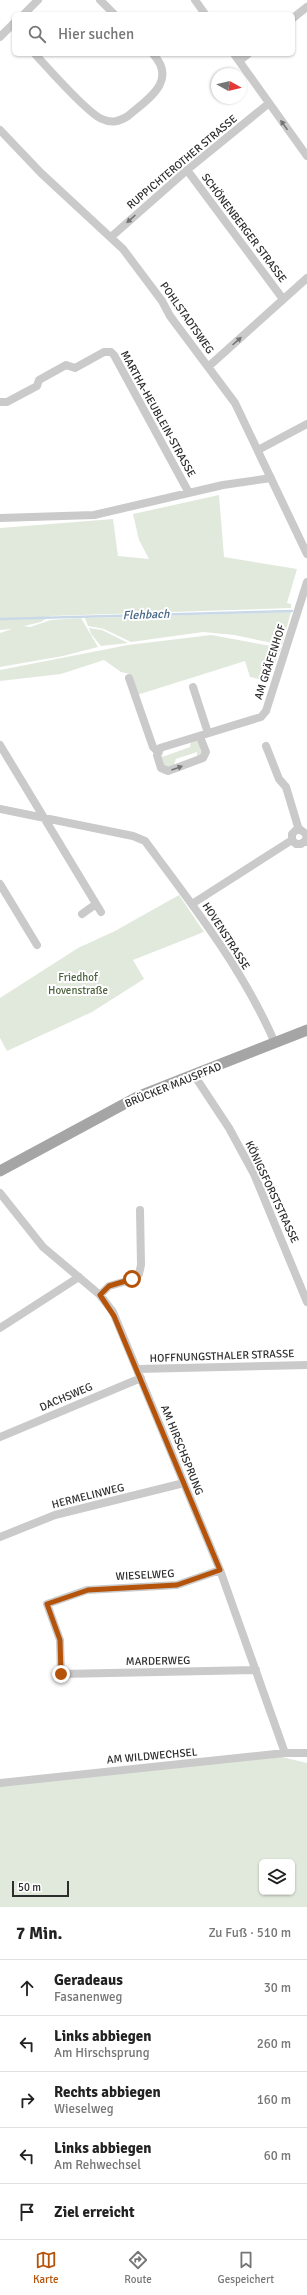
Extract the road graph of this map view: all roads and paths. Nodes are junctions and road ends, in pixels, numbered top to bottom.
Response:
1 (38, 0) edge
2 (100, 0) edge
3 (195, 0) edge
4 (307, 7) edge
5 (26, 12) edge
6 (112, 12) edge
7 (204, 12) edge
8 (295, 16) edge
9 (12, 28) edge
10 (0, 36) edge
11 (37, 56) edge
12 (154, 56) edge
13 (235, 56) edge
14 (245, 56) edge
15 (239, 61) junction
16 (268, 104) junction
17 (0, 130) edge
18 (307, 156) edge
19 (187, 170) junction
20 (112, 237) junction
21 (307, 278) edge
22 (283, 299) junction
23 (208, 367) junction
24 (0, 402) edge
25 (307, 424) edge
26 (258, 450) junction
27 (271, 478) junction
28 (189, 493) junction
29 (0, 518) edge
30 (307, 554) edge
31 (307, 582) edge
32 (129, 678) dead end
33 (193, 687) dead end
34 (208, 733) junction
35 (200, 737) junction
36 (0, 745) edge
37 (266, 746) dead end
38 (157, 751) junction
39 (0, 809) edge
40 (43, 818) junction
41 (300, 830) junction
42 (292, 840) junction
43 (306, 841) edge
44 (0, 884) edge
45 (96, 904) junction
46 (192, 904) junction
47 (101, 912) dead end
48 (82, 914) dead end
49 (37, 945) dead end
50 (307, 1030) edge
51 (275, 1043) junction
52 (194, 1075) junction
53 (0, 1171) edge
54 (0, 1193) edge
55 (140, 1210) dead end
56 (79, 1277) junction
57 (100, 1295) junction
58 (307, 1302) edge
59 (0, 1328) edge
60 (307, 1365) edge
61 (137, 1369) junction
62 (141, 1378) junction
63 (0, 1437) edge
64 (184, 1483) junction
65 (0, 1537) edge
66 (220, 1570) junction
67 (256, 1670) junction
68 (61, 1674) joint
69 (285, 1753) junction
70 (307, 1753) edge
71 (0, 1783) edge

1 - 5 street
2 - 6 street
3 - 7 street
4 - 8 street
9 - 10 street
11 - 12 street
13 - 15 street
14 - 15 street
15 - 16 street
18 -> 16 street
16 - 19 street, RUPPICHTEROTHER STRASSE
17 - 20 street, POHLSTADTSWEG
19 -> 20 street, RUPPICHTEROTHER STRASSE
19 - 22 street, SCHÖNENBERGER STRASSE
20 - 23 street, POHLSTADTSWEG
21 - 22 street
23 -> 22 street
23 - 26 street, POHLSTADTSWEG
24 - 28 street, MARTHA-HEUBLEIN-STRASSE
25 - 26 street
26 - 27 street, POHLSTADTSWEG
27 - 28 street
27 - 30 street, POHLSTADTSWEG
28 - 29 street
31 - 34 street, AM GRÄFENHOF
32 - 38 street
33 - 34 street
34 - 35 street, AM GRÄFENHOF
35 - 38 street, AM GRÄFENHOF
38 -> 35 street
36 - 40 street
37 - 41 street
39 - 40 street
40 - 45 street
40 - 46 street
41 - 42 street, HOVENSTRASSE
41 - 43 street
42 - 43 street
42 - 46 street, HOVENSTRASSE
44 - 49 street
45 - 47 street
45 - 48 street
46 - 51 street, HOVENSTRASSE
50 - 51 main road, BRÜCKER MAUSPFAD
51 - 52 main road, BRÜCKER MAUSPFAD
52 - 53 main road, BRÜCKER MAUSPFAD
52 - 58 street, KÖNIGSFORSTSTRASSE
54 - 56 street, AM HIRSCHSPRUNG
55 - 57 street
56 - 57 street, AM HIRSCHSPRUNG
56 - 59 street
57 - 61 street, AM HIRSCHSPRUNG
60 - 61 street, HOFFNUNGSTHALER STRASSE
61 - 62 street, AM HIRSCHSPRUNG
62 - 63 street, DACHSWEG
62 - 64 street, AM HIRSCHSPRUNG
64 - 65 street, HERMELINWEG
64 - 66 street, AM HIRSCHSPRUNG
66 - 67 street, AM HIRSCHSPRUNG
66 - 68 street, WIESELWEG
67 - 68 street, MARDERWEG
67 - 69 street, AM HIRSCHSPRUNG
69 - 70 street, AM WILDWECHSEL
69 - 71 street, AM WILDWECHSEL

